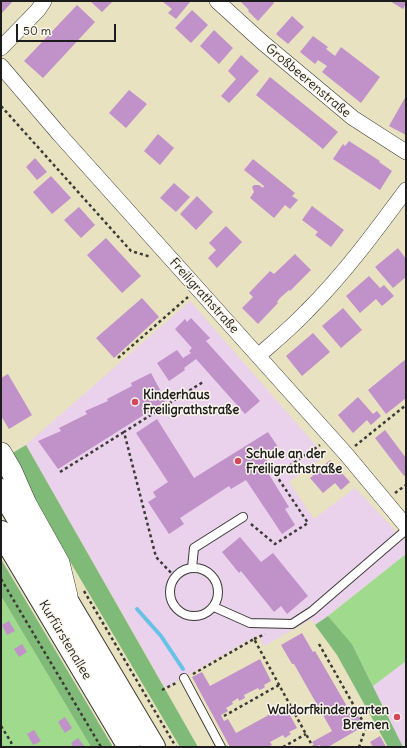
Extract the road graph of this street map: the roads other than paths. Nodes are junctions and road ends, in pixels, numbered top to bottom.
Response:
1 (44, 1) edge
2 (217, 1) edge
3 (1, 48) edge
4 (1, 66) edge
5 (406, 152) edge
6 (406, 190) edge
7 (258, 356) junction
8 (1, 454) edge
9 (1, 490) edge
10 (243, 517) road end
11 (406, 526) edge
12 (406, 530) edge
13 (1, 532) edge
14 (192, 568) junction
15 (74, 594) junction
16 (214, 607) junction
17 (184, 678) road end
18 (129, 747) edge
19 (154, 747) edge
20 (221, 747) edge

1 - 3 street
2 - 5 street, Großbeerenstraße
4 - 7 street, Freiligrathstraße
6 - 7 street
7 - 11 street, Freiligrathstraße
8 - 15 main road, Kurfürstenallee
9 - 15 main road, Kurfürstenallee
10 - 14 lane
12 - 16 lane
13 - 18 main road, Kurfürstenallee
14 - 16 lane
14 - 16 lane
15 - 19 main road, Kurfürstenallee
17 - 20 lane

